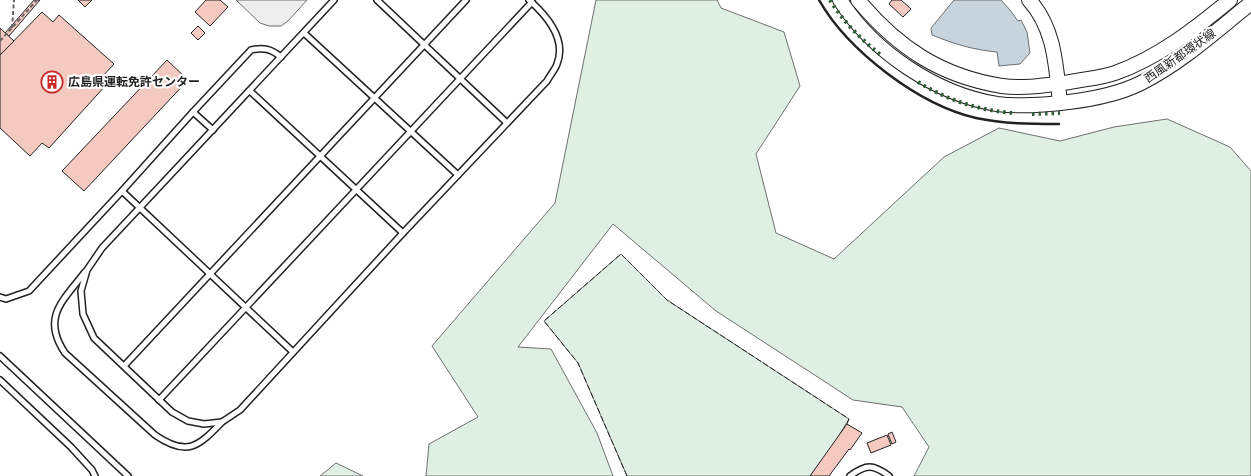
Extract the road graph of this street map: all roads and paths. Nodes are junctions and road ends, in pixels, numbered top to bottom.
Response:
1 (14, 0) edge
2 (37, 0) edge
3 (334, 0) edge
4 (377, 0) edge
5 (466, 0) edge
6 (840, 0) edge
7 (858, 0) edge
8 (1029, 0) edge
9 (531, 1) edge
10 (1229, 1) edge
11 (1251, 3) edge
12 (12, 28) junction
13 (304, 32) junction
14 (0, 41) edge
15 (424, 44) junction
16 (281, 57) junction
17 (460, 79) junction
18 (1058, 84) junction
19 (250, 91) junction
20 (374, 98) junction
21 (1060, 103) junction
22 (193, 112) junction
23 (508, 123) junction
24 (213, 130) junction
25 (411, 131) junction
26 (320, 156) junction
27 (458, 175) junction
28 (356, 190) junction
29 (122, 191) junction
30 (140, 208) junction
31 (403, 233) junction
32 (87, 270) junction
33 (210, 274) junction
34 (0, 297) edge
35 (246, 308) junction
36 (293, 352) junction
37 (0, 356) edge
38 (124, 366) junction
39 (0, 380) edge
40 (160, 400) junction
41 (222, 422) junction
42 (95, 476) edge
43 (128, 476) edge
44 (850, 476) edge
45 (889, 476) edge

1 - 12 path
2 - 12 path
3 - 13 lane
4 - 15 lane
5 - 15 lane
6 - 21 street, 西風新都環状線
7 - 18 street, 西風新都環状線
8 - 18 street
9 - 17 lane
9 - 23 lane
10 - 18 street, 西風新都環状線
11 - 21 street, 西風新都環状線
12 - 14 path
13 - 16 lane
13 - 20 lane
15 - 17 lane
15 - 20 lane
16 - 19 lane
16 - 22 lane
17 - 23 lane
17 - 25 lane
18 - 21 street
19 - 24 lane
19 - 26 lane
20 - 25 lane
20 - 26 lane
22 - 24 lane
22 - 29 lane
23 - 27 lane
24 - 30 lane
25 - 27 lane
25 - 28 lane
26 - 28 lane
26 - 33 lane
27 - 31 lane
28 - 31 lane
28 - 35 lane
29 - 30 lane
29 - 34 lane
30 - 32 lane
30 - 33 lane
31 - 36 lane
32 - 38 lane
32 - 41 lane
33 - 35 lane
33 - 38 lane
35 - 36 lane
35 - 40 lane
36 - 41 lane
37 - 43 lane
38 - 40 lane
39 - 42 lane
40 - 41 lane
44 - 45 lane

